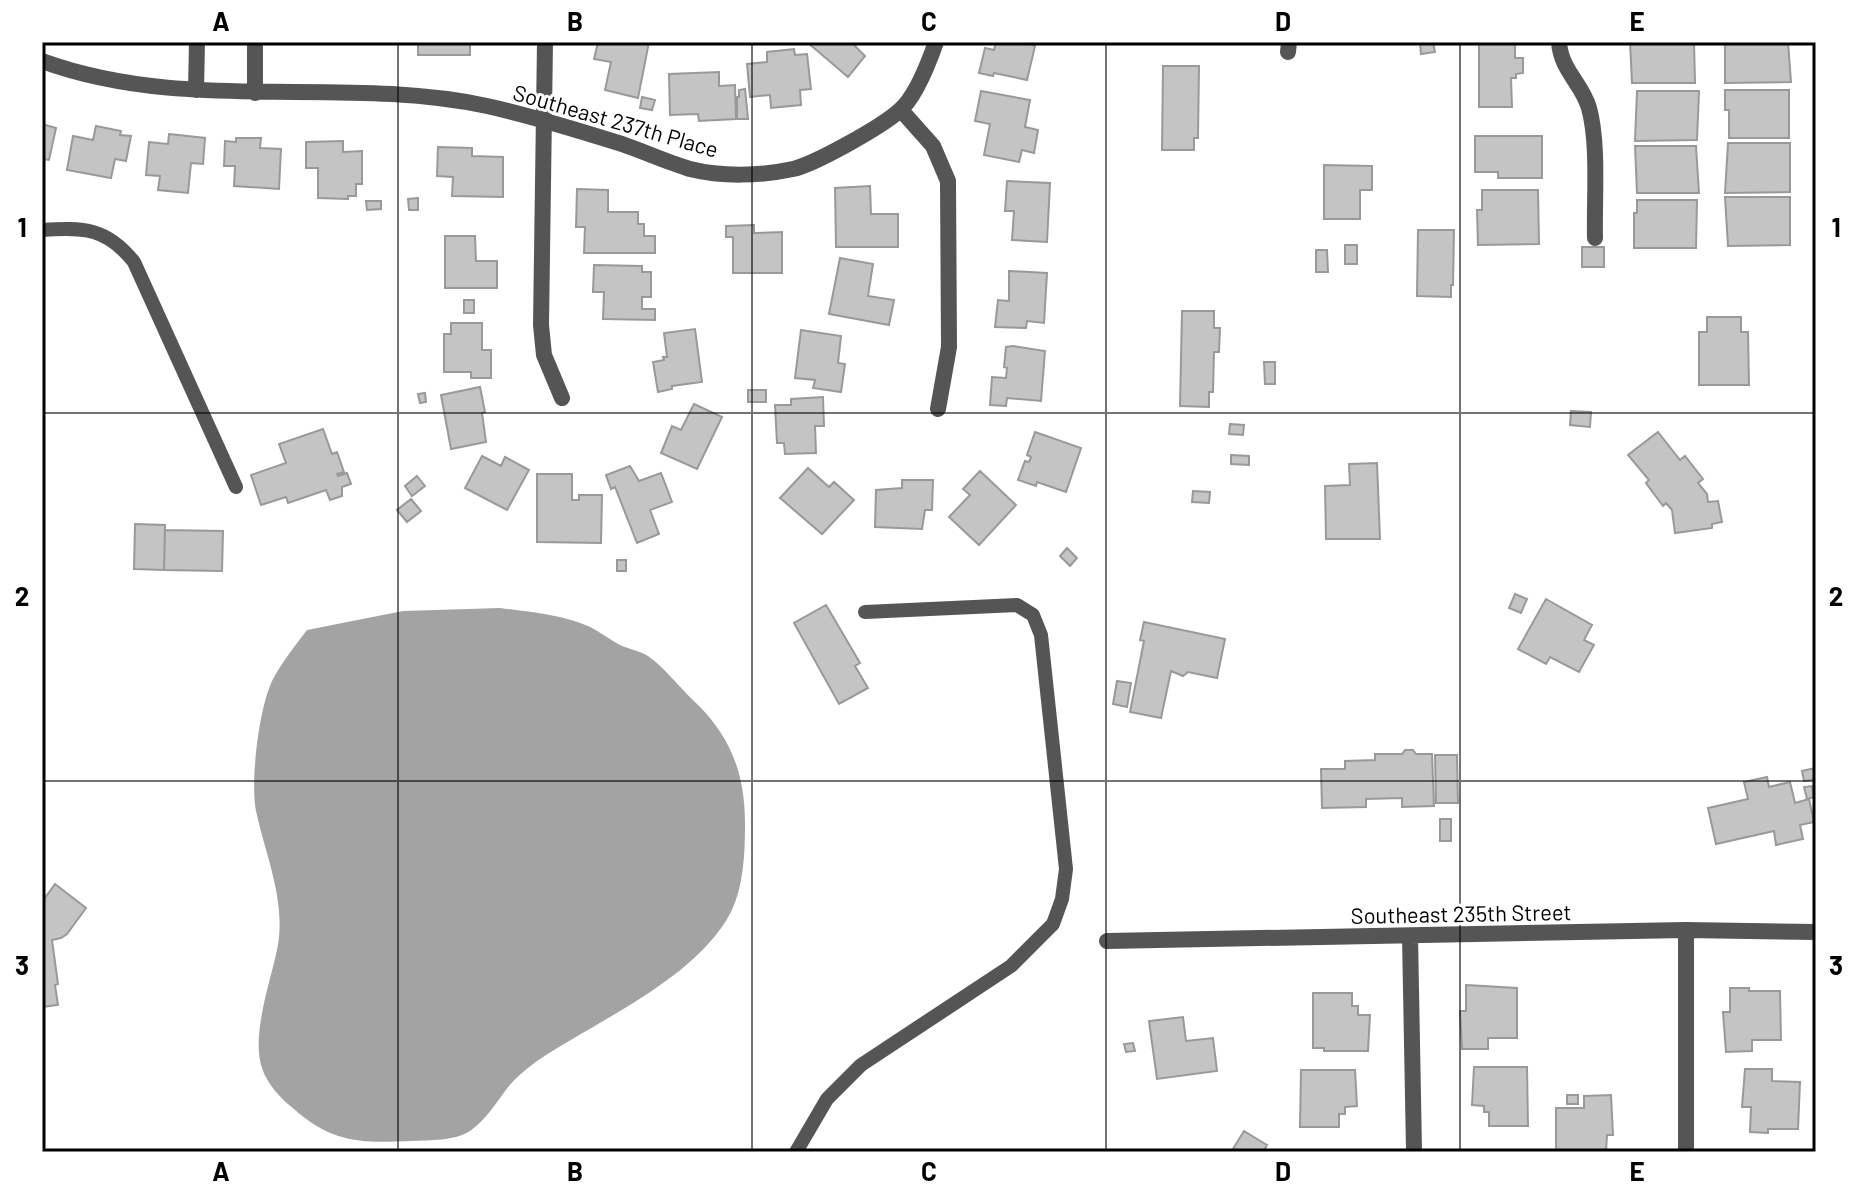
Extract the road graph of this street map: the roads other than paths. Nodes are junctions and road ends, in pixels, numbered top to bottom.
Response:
1 (197, 42) edge
2 (255, 42) edge
3 (545, 42) edge
4 (936, 42) edge
5 (1559, 42) edge
6 (42, 61) edge
7 (196, 90) junction
8 (255, 93) junction
9 (901, 110) junction
10 (544, 119) junction
11 (42, 230) edge
12 (1595, 238) dead end
13 (562, 398) dead end
14 (938, 409) dead end
15 (236, 487) dead end
16 (865, 612) dead end
17 (1686, 930) junction
18 (1816, 932) edge
19 (1410, 936) junction
20 (1107, 941) dead end
21 (1414, 1150) dead end
22 (796, 1152) edge
23 (1686, 1152) edge

1 - 7 street
2 - 8 street
3 - 10 street
4 - 9 street
5 - 12 street
6 - 7 street, Southeast 237th Place
7 - 8 street, Southeast 237th Place
8 - 10 street, Southeast 237th Place
9 - 10 street, Southeast 237th Place
9 - 14 street
10 - 13 street
11 - 15 lane
16 - 22 lane
17 - 18 street, Southeast 235th Street
17 - 19 street, Southeast 235th Street
17 - 23 street
19 - 20 street, Southeast 235th Street
19 - 21 street

